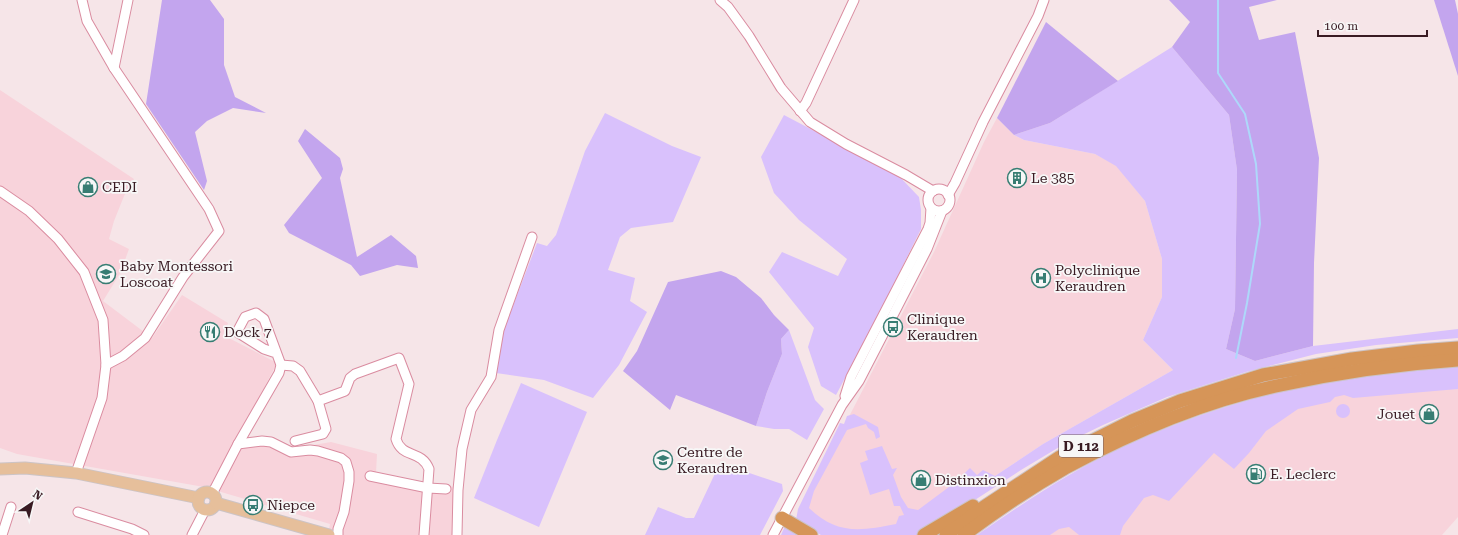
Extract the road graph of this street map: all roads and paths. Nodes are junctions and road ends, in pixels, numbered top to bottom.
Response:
1 (82, 0) edge
2 (128, 0) edge
3 (720, 0) edge
4 (854, 0) edge
5 (1044, 0) edge
6 (114, 68) junction
7 (800, 111) junction
8 (906, 174) junction
9 (0, 191) edge
10 (941, 192) junction
11 (929, 206) junction
12 (942, 210) junction
13 (532, 237) dead end
14 (1458, 348) edge
15 (276, 353) junction
16 (1458, 360) edge
17 (106, 365) junction
18 (281, 365) junction
19 (318, 401) junction
20 (842, 405) junction
21 (295, 441) dead end
22 (238, 444) junction
23 (1060, 457) junction
24 (0, 469) edge
25 (76, 473) junction
26 (370, 476) dead end
27 (428, 488) junction
28 (446, 489) dead end
29 (199, 498) junction
30 (214, 498) junction
31 (11, 507) dead end
32 (205, 510) junction
33 (78, 512) dead end
34 (782, 518) junction
35 (316, 533) edge
36 (2, 535) edge
37 (144, 535) edge
38 (192, 535) edge
39 (329, 535) edge
40 (338, 535) edge
41 (424, 535) edge
42 (457, 535) edge
43 (773, 535) edge
44 (811, 535) edge
45 (924, 535) edge
46 (946, 535) edge
47 (964, 535) edge

1 - 6 street
2 - 6 street
3 - 7 street
4 - 7 street
5 - 10 street
6 - 17 street
7 - 8 street
8 - 10 street
8 - 11 street
9 - 17 street
10 - 11 street
10 - 12 street
11 - 12 street
11 - 20 street
12 - 20 street
13 - 42 street
14 - 23 highway, D 112
15 - 15 street
15 - 18 street
16 - 47 highway, D 112
17 - 25 street
18 - 19 street
18 - 22 street
19 - 21 street
19 - 27 street
20 - 34 street
22 - 30 street
22 - 40 street
23 - 45 highway
23 - 46 highway, D 112
24 - 25 main road
25 - 29 main road
26 - 27 street
27 - 28 street
27 - 41 street
29 - 30 main road
29 - 32 main road
30 - 32 main road
30 - 35 main road
31 - 36 street
32 - 38 street
33 - 37 street
34 - 43 street
34 - 44 highway
35 - 39 main road

